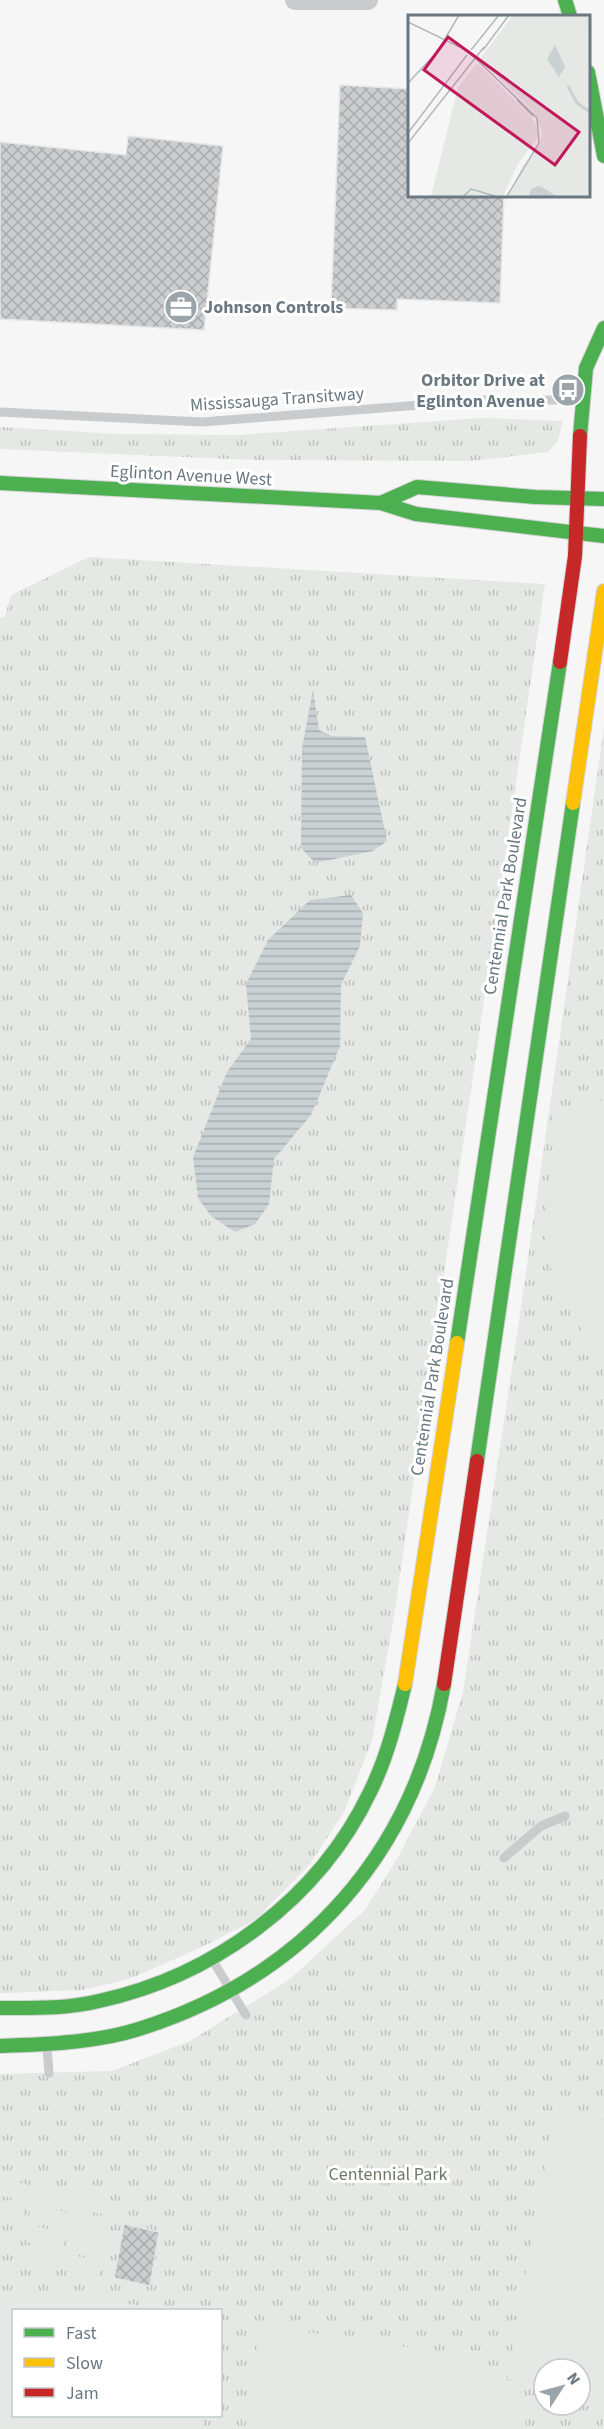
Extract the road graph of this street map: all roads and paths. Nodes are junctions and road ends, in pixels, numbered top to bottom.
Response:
1 (295, 0) edge
2 (368, 0) edge
3 (565, 0) edge
4 (570, 15) edge
5 (589, 77) edge
6 (604, 156) edge
7 (604, 328) edge
8 (555, 400) dead end
9 (0, 412) edge
10 (0, 483) edge
11 (576, 496) junction
12 (604, 499) edge
13 (381, 503) junction
14 (575, 534) junction
15 (604, 536) edge
16 (604, 591) edge
17 (449, 1388) junction
18 (488, 1392) junction
19 (565, 1816) dead end
20 (504, 1858) dead end
21 (212, 1959) junction
22 (231, 1992) junction
23 (0, 2008) edge
24 (246, 2015) dead end
25 (0, 2046) edge
26 (47, 2047) junction
27 (49, 2073) dead end

1 - 2 street
3 - 4 street
5 - 6 street
7 - 11 street, Centennial Park Boulevard
8 - 9 lane, Mississauga Transitway
10 - 13 street, Eglinton Avenue West
11 - 12 street, Eglinton Avenue West
11 - 13 street, Eglinton Avenue West
11 - 14 street, Centennial Park Boulevard
13 - 14 street, Eglinton Avenue West
14 - 15 street, Eglinton Avenue West
14 - 17 street, Centennial Park Boulevard
16 - 18 street
17 - 18 street
17 - 21 street, Centennial Park Boulevard
18 - 22 street
19 - 20 lane
21 - 22 lane
21 - 23 street, Centennial Park Boulevard
22 - 24 lane
22 - 26 street
25 - 26 street
26 - 27 lane

